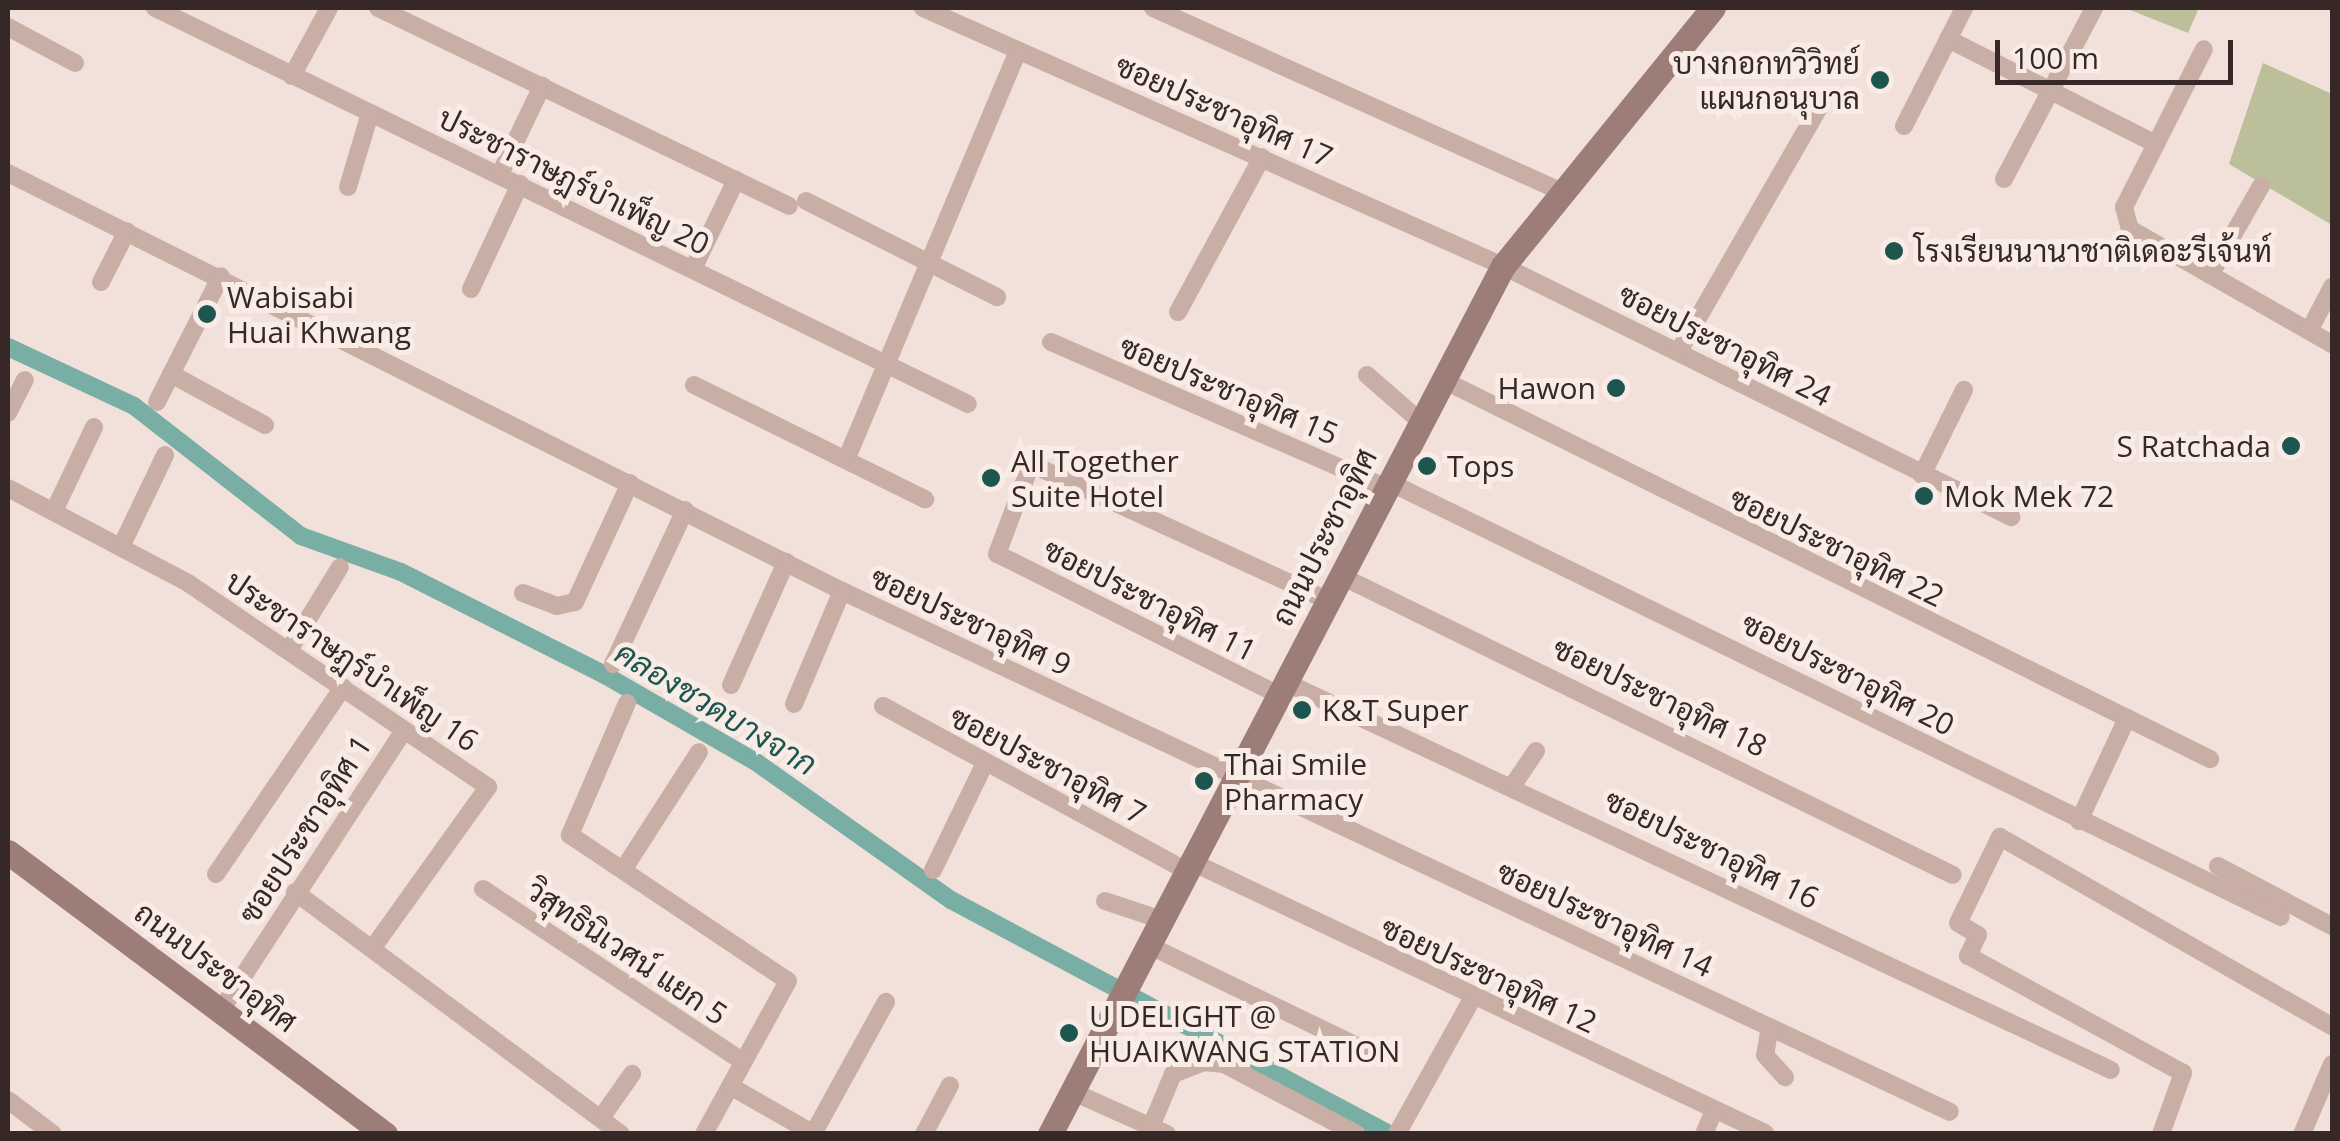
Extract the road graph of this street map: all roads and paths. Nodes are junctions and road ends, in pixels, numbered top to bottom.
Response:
1 (155, 8) edge
2 (329, 8) edge
3 (378, 8) edge
4 (922, 8) edge
5 (1153, 8) edge
6 (1713, 8) edge
7 (1964, 8) edge
8 (2094, 8) edge
9 (8, 28) edge
10 (1948, 39) junction
11 (2204, 49) dead end
12 (1018, 51) junction
13 (75, 63) dead end
14 (292, 76) junction
15 (542, 86) junction
16 (2051, 89) junction
17 (1821, 104) dead end
18 (370, 112) junction
19 (1904, 126) dead end
20 (2156, 144) junction
21 (1262, 157) junction
22 (8, 173) edge
23 (500, 174) junction
24 (736, 180) junction
25 (2004, 180) dead end
26 (520, 184) junction
27 (2261, 186) dead end
28 (348, 187) dead end
29 (1556, 189) junction
30 (127, 231) junction
31 (934, 263) junction
32 (1502, 266) junction
33 (692, 269) junction
34 (2210, 275) junction
35 (221, 276) junction
36 (101, 282) dead end
37 (2332, 288) edge
38 (471, 289) dead end
39 (997, 298) dead end
40 (1178, 312) dead end
41 (2309, 331) junction
42 (1051, 342) dead end
43 (2332, 344) edge
44 (1679, 351) junction
45 (891, 367) junction
46 (172, 374) junction
47 (1367, 375) dead end
48 (1441, 379) junction
49 (24, 380) dead end
50 (694, 385) dead end
51 (1964, 390) dead end
52 (157, 402) dead end
53 (968, 404) dead end
54 (8, 413) edge
55 (1420, 420) junction
56 (265, 425) dead end
57 (94, 427) dead end
58 (165, 455) dead end
59 (846, 460) junction
60 (1922, 475) junction
61 (630, 483) junction
62 (1388, 485) junction
63 (8, 488) edge
64 (925, 499) dead end
65 (685, 510) junction
66 (54, 511) junction
67 (2011, 516) dead end
68 (120, 546) junction
69 (786, 562) junction
70 (340, 567) dead end
71 (1339, 575) junction
72 (522, 592) dead end
73 (842, 592) junction
74 (1327, 600) junction
75 (290, 650) junction
76 (613, 664) dead end
77 (731, 685) dead end
78 (343, 688) junction
79 (1283, 689) junction
80 (627, 702) dead end
81 (794, 704) dead end
82 (882, 706) dead end
83 (2127, 718) junction
84 (404, 730) junction
85 (1536, 751) dead end
86 (699, 752) dead end
87 (2210, 759) dead end
88 (985, 763) junction
89 (1236, 776) junction
90 (1512, 785) junction
91 (2080, 821) junction
92 (8, 852) edge
93 (1190, 866) junction
94 (2218, 866) dead end
95 (623, 870) junction
96 (933, 870) dead end
97 (216, 874) dead end
98 (1954, 875) dead end
99 (483, 889) dead end
100 (295, 892) junction
101 (1105, 901) dead end
102 (2281, 916) dead end
103 (1162, 920) junction
104 (2332, 926) edge
105 (374, 946) junction
106 (1148, 946) junction
107 (1472, 999) junction
108 (886, 1002) dead end
109 (221, 1010) junction
110 (2332, 1026) edge
111 (1770, 1027) junction
112 (1365, 1050) dead end
113 (742, 1061) junction
114 (2332, 1064) edge
115 (2111, 1070) dead end
116 (632, 1074) dead end
117 (1784, 1076) dead end
118 (950, 1085) dead end
119 (730, 1086) junction
120 (1071, 1092) junction
121 (8, 1100) edge
122 (1714, 1110) junction
123 (1950, 1112) dead end
124 (601, 1118) junction
125 (1150, 1132) edge
126 (1398, 1132) edge
127 (813, 1133) edge
128 (1764, 1133) edge
129 (53, 1134) edge
130 (385, 1134) edge
131 (621, 1134) edge
132 (704, 1134) edge
133 (924, 1134) edge
134 (1050, 1134) edge
135 (1357, 1134) edge
136 (1704, 1134) edge
137 (2161, 1134) edge
138 (2302, 1134) edge

1 - 14 street, ประชาราษฎร์บำเพ็ญ 20
2 - 14 street
3 - 15 street
4 - 12 street, ซอยประชาอุทิศ 17
5 - 29 street
6 - 29 main road, ถนนประชาอุทิศ
7 - 10 street
8 - 16 street
9 - 13 street
10 - 16 street
10 - 19 street
11 - 20 street
12 - 21 street, ซอยประชาอุทิศ 17
12 - 31 street
14 - 18 street, ประชาราษฎร์บำเพ็ญ 20
15 - 23 street
15 - 24 street
16 - 20 street
16 - 25 street
17 - 44 street
18 - 23 street, ประชาราษฎร์บำเพ็ญ 20
18 - 28 street
20 - 34 street
21 - 32 street, ซอยประชาอุทิศ 17
21 - 40 street
22 - 30 street, ซอยประชาอุทิศ 9
23 - 26 street, ประชาราษฎร์บำเพ็ญ 20
24 - 31 street
24 - 33 street
26 - 33 street, ประชาราษฎร์บำเพ็ญ 20
26 - 38 street
27 - 34 street
29 - 32 main road, ถนนประชาอุทิศ
30 - 35 street, ซอยประชาอุทิศ 9
30 - 36 street
31 - 39 street
31 - 45 street
32 - 44 street, ซอยประชาอุทิศ 24
32 - 48 main road, ถนนประชาอุทิศ
33 - 45 street, ประชาราษฎร์บำเพ็ญ 20
34 - 41 street
35 - 46 street
35 - 61 street, ซอยประชาอุทิศ 9
37 - 41 street
41 - 43 street
42 - 62 street, ซอยประชาอุทิศ 15
44 - 60 street, ซอยประชาอุทิศ 24
45 - 53 street, ประชาราษฎร์บำเพ็ญ 20
45 - 59 street
46 - 52 street
46 - 56 street
47 - 55 street
48 - 55 main road, ถนนประชาอุทิศ
48 - 83 street, ซอยประชาอุทิศ 22
49 - 54 street
50 - 59 street
51 - 60 street
55 - 62 main road, ถนนประชาอุทิศ
57 - 66 street
58 - 68 street
59 - 64 street
60 - 67 street, ซอยประชาอุทิศ 24
61 - 65 street, ซอยประชาอุทิศ 9
61 - 72 street
62 - 71 main road, ถนนประชาอุทิศ
62 - 91 street, ซอยประชาอุทิศ 20
63 - 66 street, ประชาราษฎร์บำเพ็ญ 16
65 - 69 street, ซอยประชาอุทิศ 9
65 - 76 street
66 - 68 street, ประชาราษฎร์บำเพ็ญ 16
68 - 75 street, ประชาราษฎร์บำเพ็ญ 16
69 - 73 street, ซอยประชาอุทิศ 9
69 - 77 street
70 - 75 street
71 - 74 main road, ถนนประชาอุทิศ
71 - 98 street, ซอยประชาอุทิศ 18
73 - 81 street
73 - 89 street, ซอยประชาอุทิศ 9
74 - 79 main road, ถนนประชาอุทิศ
74 - 79 street, ซอยประชาอุทิศ 11
75 - 78 street, ประชาราษฎร์บำเพ็ญ 16
78 - 84 street, ประชาราษฎร์บำเพ็ญ 16
78 - 97 street
79 - 89 main road, ถนนประชาอุทิศ
79 - 90 street, ซอยประชาอุทิศ 16
80 - 95 street
82 - 88 street, ซอยประชาอุทิศ 7
83 - 87 street, ซอยประชาอุทิศ 22
83 - 91 street
84 - 100 street, ซอยประชาอุทิศ 1
84 - 105 street, ประชาราษฎร์บำเพ็ญ 16
85 - 90 street
86 - 95 street
88 - 93 street, ซอยประชาอุทิศ 7
88 - 96 street
89 - 93 main road, ถนนประชาอุทิศ
89 - 111 street, ซอยประชาอุทิศ 14
90 - 115 street, ซอยประชาอุทิศ 16
91 - 102 street, ซอยประชาอุทิศ 20
92 - 109 main road, ถนนประชาอุทิศ
93 - 103 main road, ถนนประชาอุทิศ
93 - 107 street, ซอยประชาอุทิศ 12
94 - 104 street
95 - 113 street
99 - 113 street, วิสุทธินิเวศน์ แยก 5
100 - 105 street
100 - 109 street, ซอยประชาอุทิศ 1
101 - 103 street
103 - 106 main road, ถนนประชาอุทิศ
105 - 124 street
106 - 112 street
106 - 120 main road, ถนนประชาอุทิศ
107 - 122 street, ซอยประชาอุทิศ 12
107 - 126 street
108 - 127 street
109 - 130 main road, ถนนประชาอุทิศ
110 - 137 street
111 - 117 street
111 - 123 street, ซอยประชาอุทิศ 14
113 - 119 street
114 - 138 street
116 - 124 street
118 - 133 street
119 - 127 street
119 - 132 street
120 - 125 street
120 - 134 main road, ถนนประชาอุทิศ
121 - 129 street
122 - 128 street, ซอยประชาอุทิศ 12
122 - 136 street
124 - 131 street
125 - 135 street

